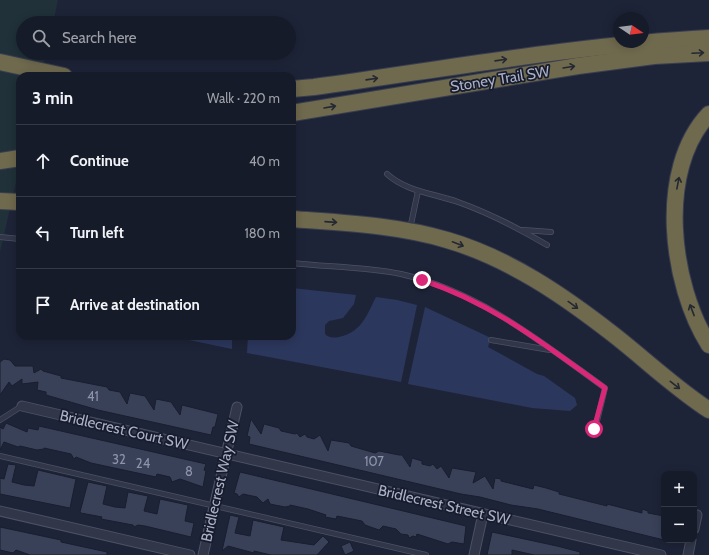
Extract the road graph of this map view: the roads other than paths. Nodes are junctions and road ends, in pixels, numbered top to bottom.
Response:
1 (709, 38) edge
2 (709, 53) edge
3 (0, 62) edge
4 (46, 72) edge
5 (296, 89) edge
6 (296, 112) edge
7 (709, 114) edge
8 (16, 159) edge
9 (0, 161) edge
10 (387, 174) dead end
11 (418, 191) junction
12 (0, 201) edge
13 (16, 202) edge
14 (296, 219) edge
15 (521, 230) junction
16 (410, 231) junction
17 (551, 232) dead end
18 (0, 237) edge
19 (16, 239) edge
20 (547, 245) dead end
21 (296, 263) edge
22 (491, 340) dead end
23 (709, 345) edge
24 (552, 350) junction
25 (22, 406) joint
26 (237, 407) dead end
27 (709, 410) edge
28 (0, 420) edge
29 (594, 429) dead end
30 (226, 454) junction
31 (0, 456) edge
32 (214, 506) junction
33 (0, 511) edge
34 (484, 514) junction
35 (690, 543) edge
36 (190, 555) edge
37 (203, 555) edge
38 (426, 555) edge
39 (474, 555) edge
40 (661, 555) edge
41 (688, 555) edge

5 -> 1 highway
6 -> 2 highway, Stoney Trail SW
3 - 4 highway
23 -> 7 highway
8 - 9 highway
10 - 11 lane
11 - 15 lane
11 - 16 lane
12 - 13 highway
14 -> 16 highway
15 - 17 lane
15 - 20 lane
16 -> 27 highway
18 - 19 lane
21 - 24 lane
22 - 24 lane
24 - 29 lane
25 - 28 lane
25 - 30 street, Bridlecrest Court SW
26 - 30 street, Bridlecrest Way SW
30 - 32 street, Bridlecrest Way SW
30 - 34 street, Bridlecrest Street SW
31 - 32 lane
32 - 37 street, Bridlecrest Way SW
32 - 38 lane
33 - 36 street
34 - 39 street
34 - 40 street, Bridlecrest Street SW
35 - 41 street

